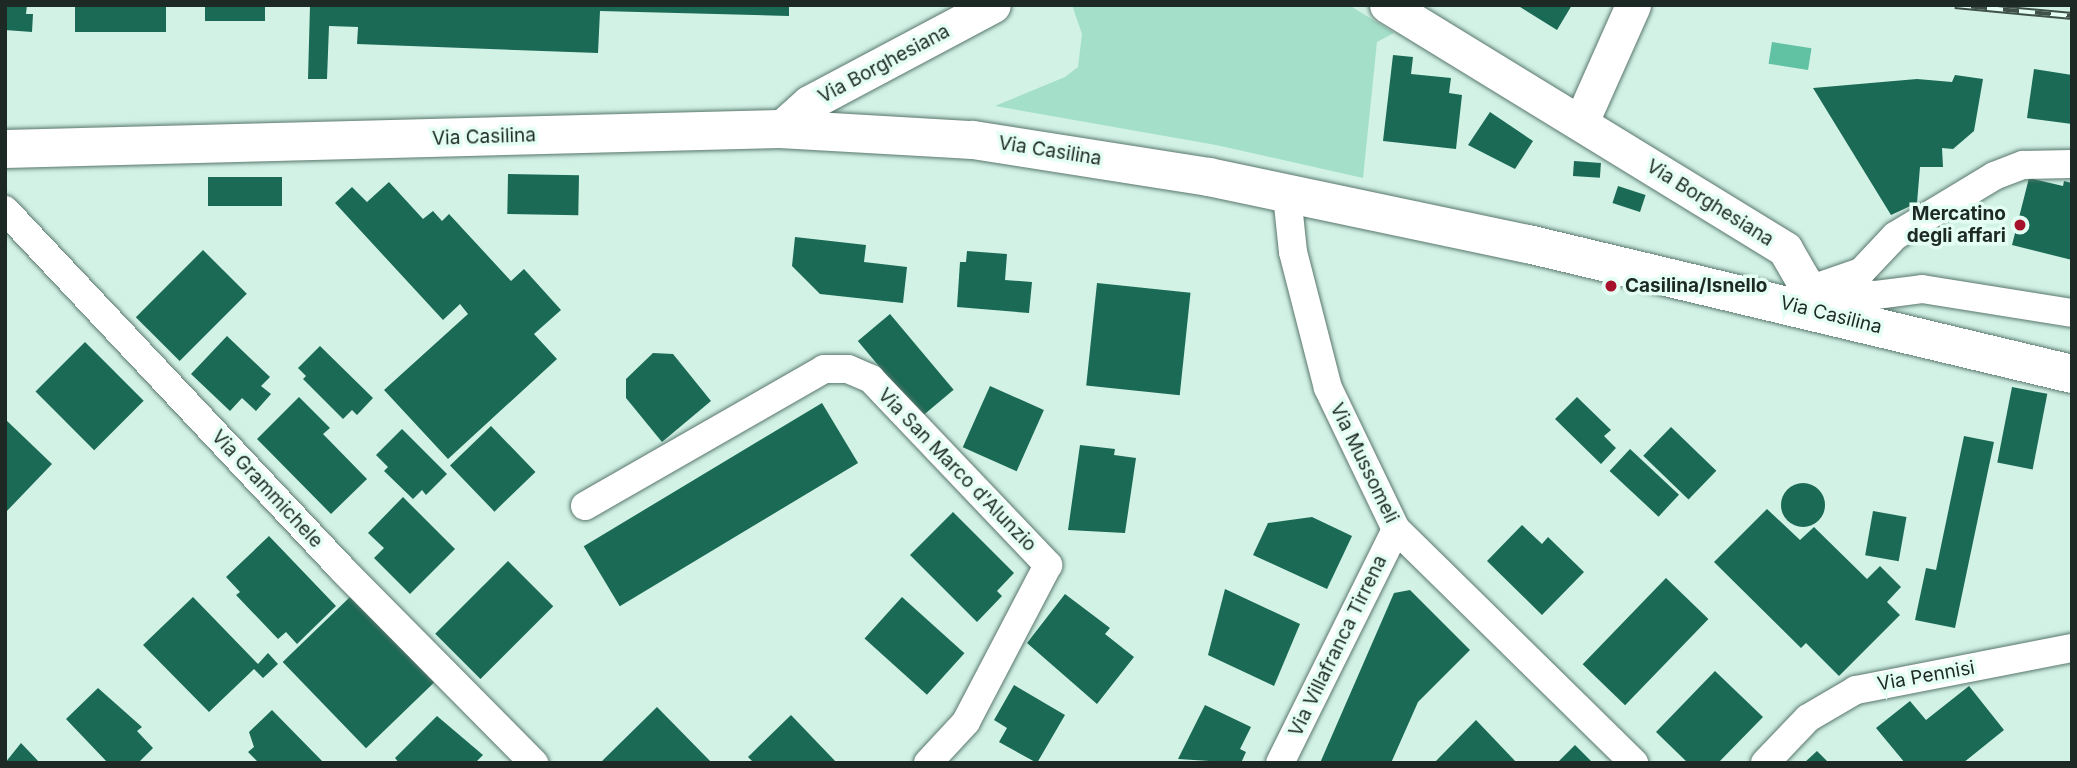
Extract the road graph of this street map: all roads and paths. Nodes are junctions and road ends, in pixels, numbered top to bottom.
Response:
1 (993, 5) edge
2 (1387, 5) edge
3 (1633, 5) edge
4 (1581, 122) junction
5 (779, 129) junction
6 (5, 149) edge
7 (2072, 164) edge
8 (1287, 195) junction
9 (5, 210) edge
10 (1804, 299) junction
11 (2072, 313) edge
12 (2072, 374) edge
13 (585, 506) dead end
14 (1396, 529) junction
15 (2072, 648) edge
16 (534, 763) edge
17 (928, 763) edge
18 (1280, 763) edge
19 (1633, 763) edge
20 (1765, 763) edge

1 - 5 street, Via Borghesiana
2 - 4 street, Via Borghesiana
3 - 4 street
4 - 10 street, Via Borghesiana
5 - 6 main road, Via Casilina
5 - 8 main road, Via Casilina
7 - 10 street
8 - 10 main road, Via Casilina
8 - 14 street, Via Mussomeli
9 - 16 street, Via Grammichele
10 - 11 street, Via Casilina
10 - 12 main road, Via Casilina
13 - 17 street, Via San Marco d'Alunzio
14 - 18 street, Via Villafranca Tirrena
14 - 19 street, Via Mussomeli
15 - 20 street, Via Pennisi

